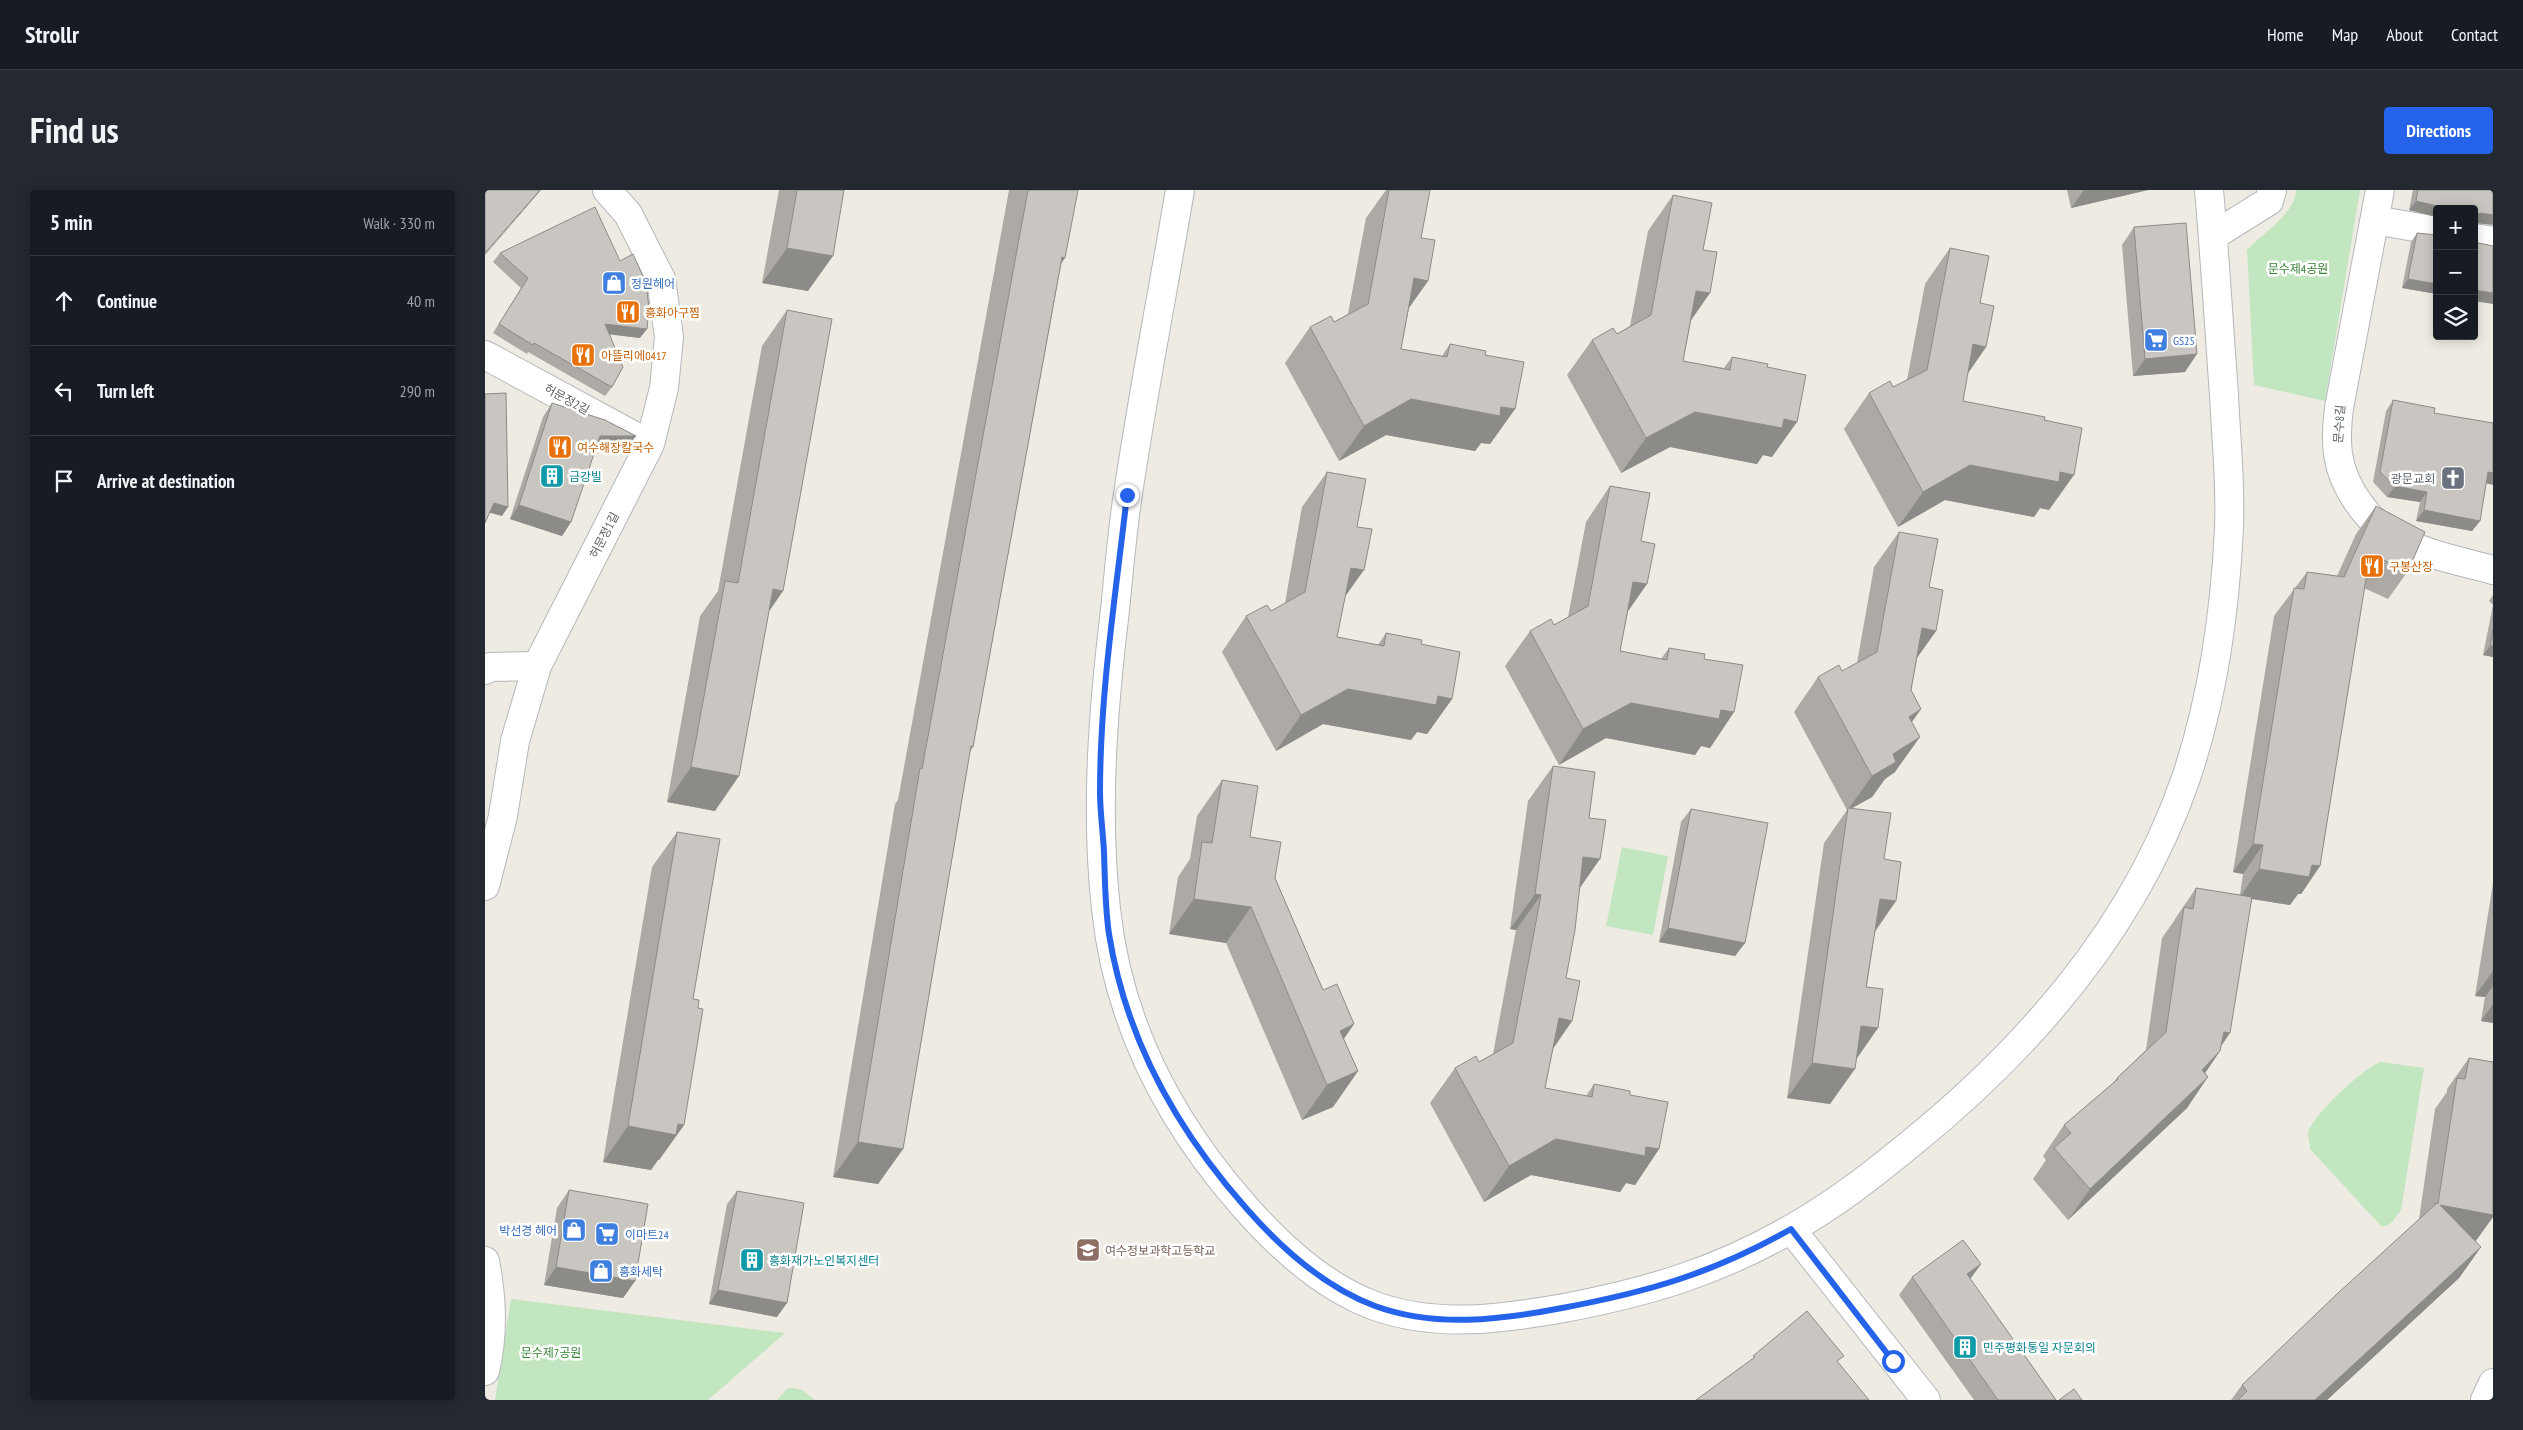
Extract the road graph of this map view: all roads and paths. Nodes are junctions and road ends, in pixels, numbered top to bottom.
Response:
1 (607, 190) edge
2 (1180, 190) edge
3 (2209, 190) edge
4 (2272, 190) edge
5 (2380, 190) edge
6 (2375, 220) junction
7 (2433, 230) edge
8 (2213, 236) junction
9 (2478, 239) edge
10 (2493, 241) edge
11 (485, 354) edge
12 (650, 444) junction
13 (2493, 568) edge
14 (537, 666) junction
15 (485, 670) edge
16 (494, 814) edge
17 (485, 886) edge
18 (1791, 1229) junction
19 (485, 1261) edge
20 (485, 1371) edge
21 (2493, 1383) edge
22 (1926, 1400) edge
23 (2485, 1400) edge

1 - 12 street, 허문정1길
2 - 18 street
3 - 8 street
4 - 8 street
5 - 6 street, 문수8길
6 - 7 street
6 - 13 street, 문수8길
8 - 18 street
9 - 10 street
11 - 12 street, 허문정2길
12 - 14 street, 허문정1길
14 - 15 street
14 - 16 street, 허문정1길
16 - 17 street, 허문정1길
18 - 22 street
19 - 20 street
21 - 23 street

